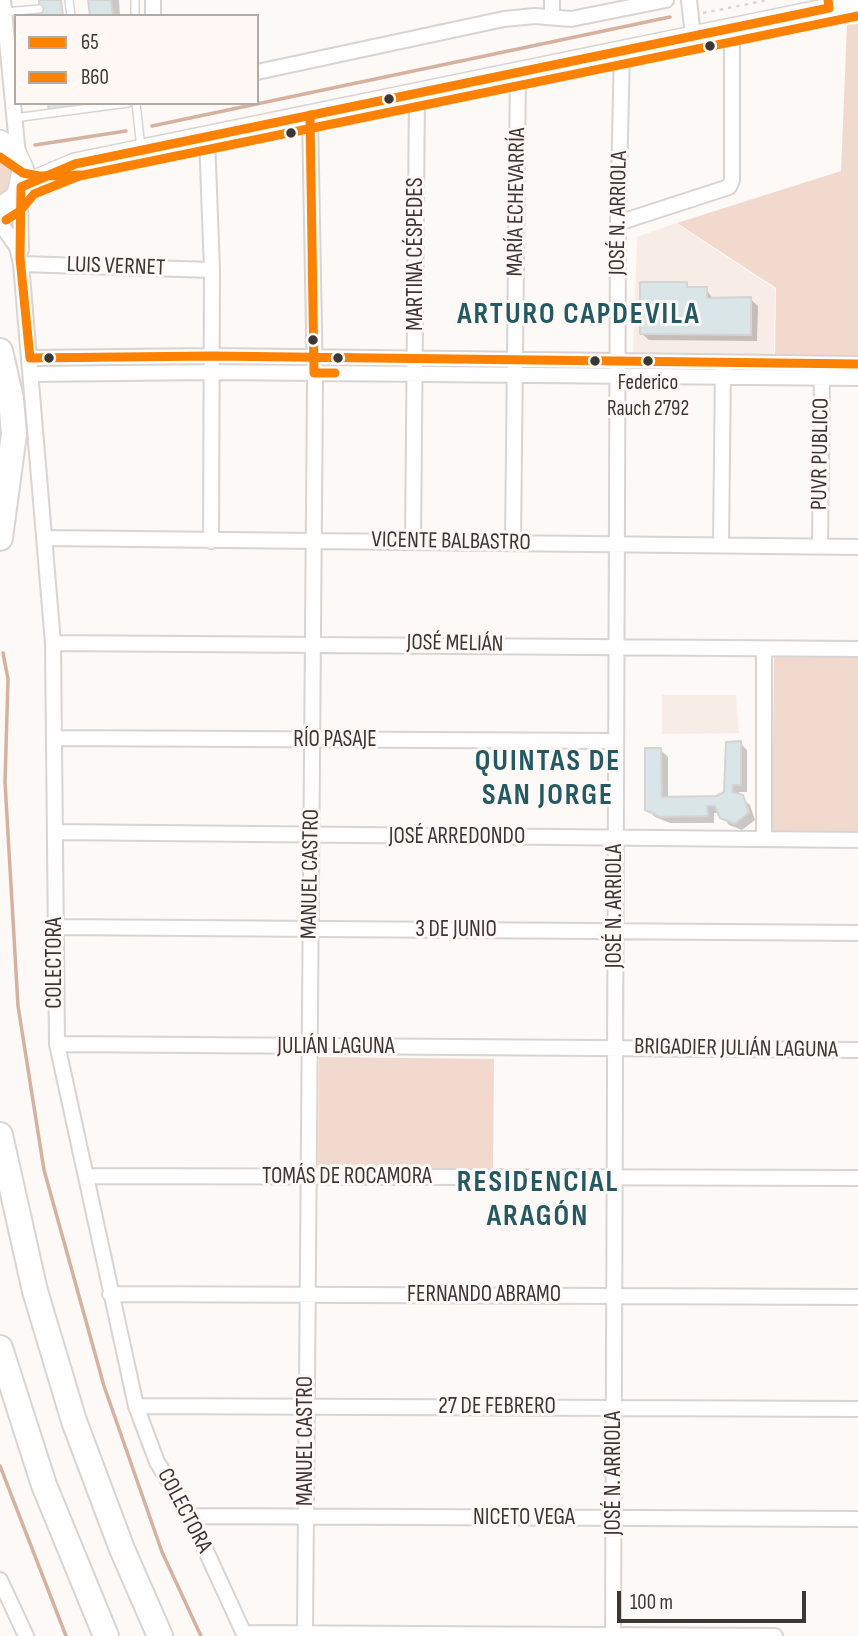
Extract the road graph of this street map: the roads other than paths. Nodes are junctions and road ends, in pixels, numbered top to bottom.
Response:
1 (552, 0) edge
2 (666, 0) edge
3 (689, 0) edge
4 (858, 3) edge
5 (828, 4) edge
6 (4, 6) edge
7 (40, 9) dead end
8 (552, 17) junction
9 (691, 26) junction
10 (732, 29) junction
11 (11, 37) edge
12 (622, 51) junction
13 (12, 64) edge
14 (518, 70) junction
15 (259, 72) edge
16 (12, 90) edge
17 (418, 92) junction
18 (104, 105) edge
19 (136, 105) edge
20 (80, 107) edge
21 (310, 115) junction
22 (6, 119) edge
23 (207, 137) junction
24 (0, 141) edge
25 (142, 150) junction
26 (19, 158) junction
27 (75, 164) junction
28 (20, 190) junction
29 (0, 209) edge
30 (0, 223) edge
31 (618, 223) junction
32 (20, 261) junction
33 (212, 270) junction
34 (0, 351) edge
35 (212, 356) junction
36 (30, 358) junction
37 (858, 364) edge
38 (314, 365) junction
39 (415, 366) junction
40 (515, 367) junction
41 (617, 368) junction
42 (723, 369) junction
43 (822, 370) junction
44 (212, 372) junction
45 (31, 374) junction
46 (858, 378) edge
47 (0, 538) edge
48 (45, 538) junction
49 (211, 541) junction
50 (313, 541) junction
51 (413, 542) junction
52 (513, 543) junction
53 (619, 543) junction
54 (721, 545) junction
55 (820, 546) junction
56 (858, 547) edge
57 (52, 643) junction
58 (312, 643) junction
59 (617, 645) junction
60 (764, 649) junction
61 (858, 649) edge
62 (55, 738) junction
63 (312, 740) junction
64 (615, 741) junction
65 (55, 832) junction
66 (311, 836) junction
67 (615, 838) junction
68 (764, 839) junction
69 (858, 840) edge
70 (54, 928) junction
71 (310, 929) junction
72 (615, 931) junction
73 (858, 933) edge
74 (57, 1044) junction
75 (309, 1047) junction
76 (615, 1048) junction
77 (858, 1050) edge
78 (0, 1135) edge
79 (87, 1176) junction
80 (309, 1177) junction
81 (614, 1178) junction
82 (858, 1178) edge
83 (110, 1294) junction
84 (308, 1294) junction
85 (614, 1296) junction
86 (858, 1297) edge
87 (0, 1348) edge
88 (136, 1406) junction
89 (307, 1406) junction
90 (614, 1408) junction
91 (858, 1409) edge
92 (190, 1516) junction
93 (306, 1516) junction
94 (613, 1518) junction
95 (858, 1519) edge
96 (0, 1580) edge
97 (4, 1601) edge
98 (305, 1633) junction
99 (244, 1635) edge
100 (613, 1635) edge
101 (26, 1636) edge
102 (106, 1636) edge
103 (160, 1636) edge
104 (775, 1636) edge

1 - 8 street
2 - 8 street
3 - 9 street
4 - 5 main road
5 - 10 main road
6 - 7 lane
6 - 11 street
8 - 15 street
9 - 10 main road
9 - 12 main road
10 - 31 street
11 - 13 street
12 - 14 main road
12 - 31 street, JOSÉ N. ARRIOLA
13 - 16 street
14 - 17 main road
14 - 40 street, MARÍA ECHEVARRÍA
16 - 22 street
17 - 21 main road
17 - 39 street, MARTINA CÉSPEDES
18 - 20 lane
19 - 25 lane
20 - 22 lane
21 - 23 main road
21 - 38 street, MANUEL CASTRO
22 - 26 street
23 - 25 main road
23 - 33 street
24 - 26 main road
25 - 27 main road
26 - 27 main road
26 - 28 main road
27 - 28 main road
28 - 29 main road
28 - 32 street, COLECTORA
30 - 32 street, COLECTORA
31 - 41 street, JOSÉ N. ARRIOLA
32 - 33 street, LUIS VERNET
32 - 36 street, COLECTORA
33 - 35 street
34 - 47 highway
35 - 36 street
35 - 38 street
35 - 44 street
36 - 45 street, COLECTORA
37 - 43 street
38 - 39 street
38 - 44 street
38 - 50 street, MANUEL CASTRO
39 - 40 street
39 - 51 street, MARTINA CÉSPEDES
40 - 41 street
40 - 52 street, MARÍA ECHEVARRÍA
41 - 42 street
41 - 53 street, JOSÉ N. ARRIOLA
42 - 43 street
42 - 54 street
43 - 46 street
43 - 55 street, PUVR PUBLICO
44 - 45 street
44 - 49 street
45 - 48 street, COLECTORA
48 - 49 street, VICENTE BALBASTRO
48 - 57 street, COLECTORA
49 - 50 street, VICENTE BALBASTRO
50 - 51 street, VICENTE BALBASTRO
50 - 58 street, MANUEL CASTRO
51 - 52 street, VICENTE BALBASTRO
52 - 53 street, VICENTE BALBASTRO
53 - 54 street, VICENTE BALBASTRO
53 - 59 street, JOSÉ N. ARRIOLA
54 - 55 street, VICENTE BALBASTRO
55 - 56 street, VICENTE BALBASTRO
57 - 58 street, JOSÉ MELIÁN
57 - 62 street, COLECTORA
58 - 59 street, JOSÉ MELIÁN
58 - 63 street, MANUEL CASTRO
59 - 60 street, JOSÉ MELIÁN
59 - 64 street, JOSÉ N. ARRIOLA
60 - 61 street, JOSÉ MELIÁN
60 - 68 street
62 - 63 street, RÍO PASAJE
62 - 65 street, COLECTORA
63 - 64 street, RÍO PASAJE
63 - 66 street, MANUEL CASTRO
64 - 67 street, JOSÉ N. ARRIOLA
65 - 66 street, JOSÉ ARREDONDO
65 - 70 street, COLECTORA
66 - 67 street, JOSÉ ARREDONDO
66 - 71 street, MANUEL CASTRO
67 - 68 street, JOSÉ ARREDONDO
67 - 72 street, JOSÉ N. ARRIOLA
68 - 69 street, JOSÉ ARREDONDO
70 - 71 street, 3 DE JUNIO
70 - 74 street, COLECTORA
71 - 72 street, 3 DE JUNIO
71 - 75 street, MANUEL CASTRO
72 - 73 street, 3 DE JUNIO
72 - 76 street, JOSÉ N. ARRIOLA
74 - 75 street, JULIÁN LAGUNA
74 - 79 street, COLECTORA
75 - 76 street, JULIÁN LAGUNA
75 - 80 street, MANUEL CASTRO
76 - 77 street, BRIGADIER JULIÁN LAGUNA
76 - 81 street, JOSÉ N. ARRIOLA
78 - 103 highway
79 - 80 street, TOMÁS DE ROCAMORA
79 - 83 street, COLECTORA
80 - 81 street, TOMÁS DE ROCAMORA
80 - 84 street, MANUEL CASTRO
81 - 82 street, TOMÁS DE ROCAMORA
81 - 85 street, JOSÉ N. ARRIOLA
83 - 84 street, FERNANDO ABRAMO
83 - 88 street, COLECTORA
84 - 85 street, FERNANDO ABRAMO
84 - 89 street, MANUEL CASTRO
85 - 86 street, FERNANDO ABRAMO
85 - 90 street, JOSÉ N. ARRIOLA
87 - 102 highway
88 - 89 street, 27 DE FEBRERO
88 - 92 street, COLECTORA
89 - 90 street, 27 DE FEBRERO
89 - 93 street, MANUEL CASTRO
90 - 91 street, 27 DE FEBRERO
90 - 94 street, JOSÉ N. ARRIOLA
92 - 93 street, NICETO VEGA
92 - 99 street, COLECTORA
93 - 94 street, NICETO VEGA
93 - 98 street, MANUEL CASTRO
94 - 95 street, NICETO VEGA
94 - 100 street, JOSÉ N. ARRIOLA
96 - 97 street
97 - 101 street
98 - 99 street
98 - 100 street
100 - 104 street

